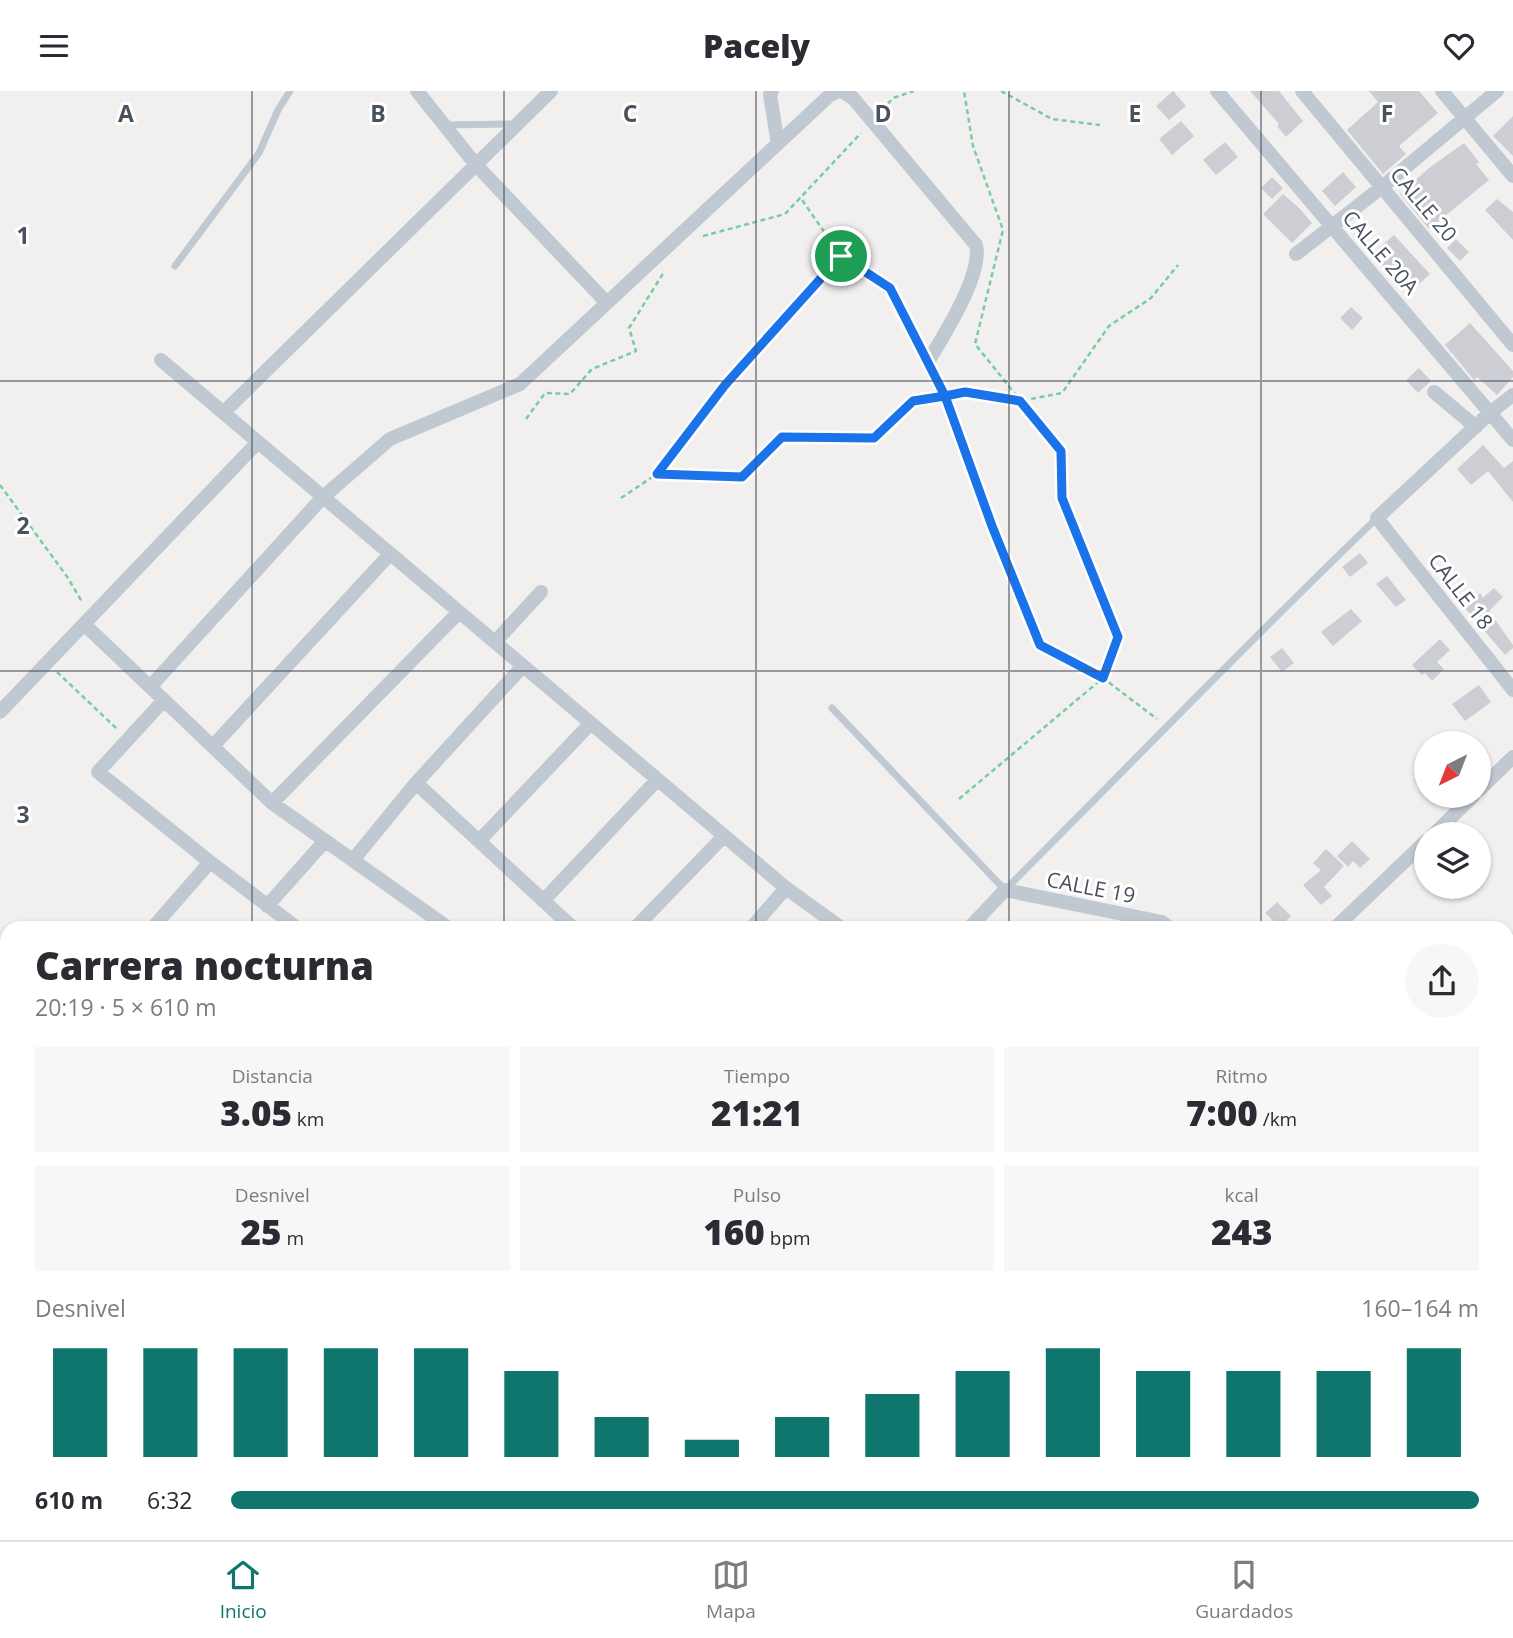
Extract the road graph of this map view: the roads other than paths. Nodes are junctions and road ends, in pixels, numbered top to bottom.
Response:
1 (290, 91) edge
2 (417, 91) edge
3 (551, 91) edge
4 (772, 91) edge
5 (841, 91) edge
6 (1217, 91) edge
7 (1302, 91) edge
8 (1442, 91) edge
9 (1497, 91) edge
10 (1464, 118) junction
11 (518, 124) junction
12 (445, 125) junction
13 (778, 144) junction
14 (477, 166) junction
15 (1513, 176) edge
16 (1382, 187) junction
17 (1332, 226) junction
18 (1296, 254) dead end
19 (175, 266) dead end
20 (607, 303) junction
21 (1513, 345) edge
22 (161, 360) dead end
23 (928, 362) road end
24 (1434, 392) dead end
25 (1513, 395) edge
26 (224, 412) junction
27 (1491, 412) junction
28 (1476, 427) junction
29 (1513, 440) edge
30 (258, 442) junction
31 (323, 497) junction
32 (1377, 518) junction
33 (390, 554) junction
34 (541, 593) dead end
35 (459, 612) junction
36 (87, 621) junction
37 (495, 642) junction
38 (523, 666) junction
39 (150, 687) junction
40 (1513, 690) edge
41 (164, 700) junction
42 (832, 708) dead end
43 (0, 712) edge
44 (591, 723) junction
45 (213, 746) junction
46 (1513, 757) edge
47 (1491, 778) edge
48 (657, 780) junction
49 (416, 783) junction
50 (272, 803) junction
51 (1460, 809) edge
52 (1446, 822) edge
53 (724, 836) junction
54 (324, 841) junction
55 (479, 841) junction
56 (1414, 852) edge
57 (353, 860) junction
58 (210, 862) junction
59 (786, 888) junction
60 (1005, 890) junction
61 (543, 901) junction
62 (267, 905) junction
63 (159, 921) edge
64 (288, 921) edge
65 (439, 921) edge
66 (565, 921) edge
67 (642, 921) edge
68 (757, 921) edge
69 (832, 921) edge
70 (976, 921) edge
71 (1140, 921) edge
72 (1342, 921) edge

1 - 19 lane
2 - 12 street
3 - 11 street
4 - 13 street
5 - 13 street
5 - 23 street
6 - 17 street, CALLE 20A
7 - 16 street, CALLE 20
8 - 10 street
9 - 10 street
10 - 15 street
10 - 16 street
11 - 12 lane
11 - 14 street
12 - 14 street
13 - 20 street
14 - 20 street
14 - 26 street
16 - 17 street
16 - 21 street, CALLE 20
17 - 18 street
17 - 27 street, CALLE 20A
20 - 31 street
22 - 26 street
24 - 28 street
25 - 27 street
26 - 30 street
27 - 28 street
27 - 29 street, CALLE 20A
28 - 32 street
30 - 31 street
30 - 36 street
31 - 33 street
31 - 39 street
32 - 40 street, CALLE 18
32 - 60 lane
33 - 35 street
33 - 45 street
34 - 37 street
35 - 37 street
35 - 50 street
36 - 39 street
36 - 43 street
37 - 38 street
38 - 44 street
38 - 49 street
39 - 41 street
41 - 45 street
41 - 58 street
42 - 60 lane
44 - 48 street
44 - 55 street
45 - 50 street
46 - 47 street
48 - 53 street
48 - 61 street
49 - 55 street
49 - 57 street
50 - 54 street
51 - 52 street
53 - 59 street
53 - 67 street
54 - 57 street
54 - 62 street
55 - 61 street
56 - 72 street
57 - 65 street
58 - 62 street
58 - 63 street
59 - 68 street
59 - 69 street
60 - 70 street
60 - 71 street, CALLE 19
61 - 66 street
62 - 64 street

